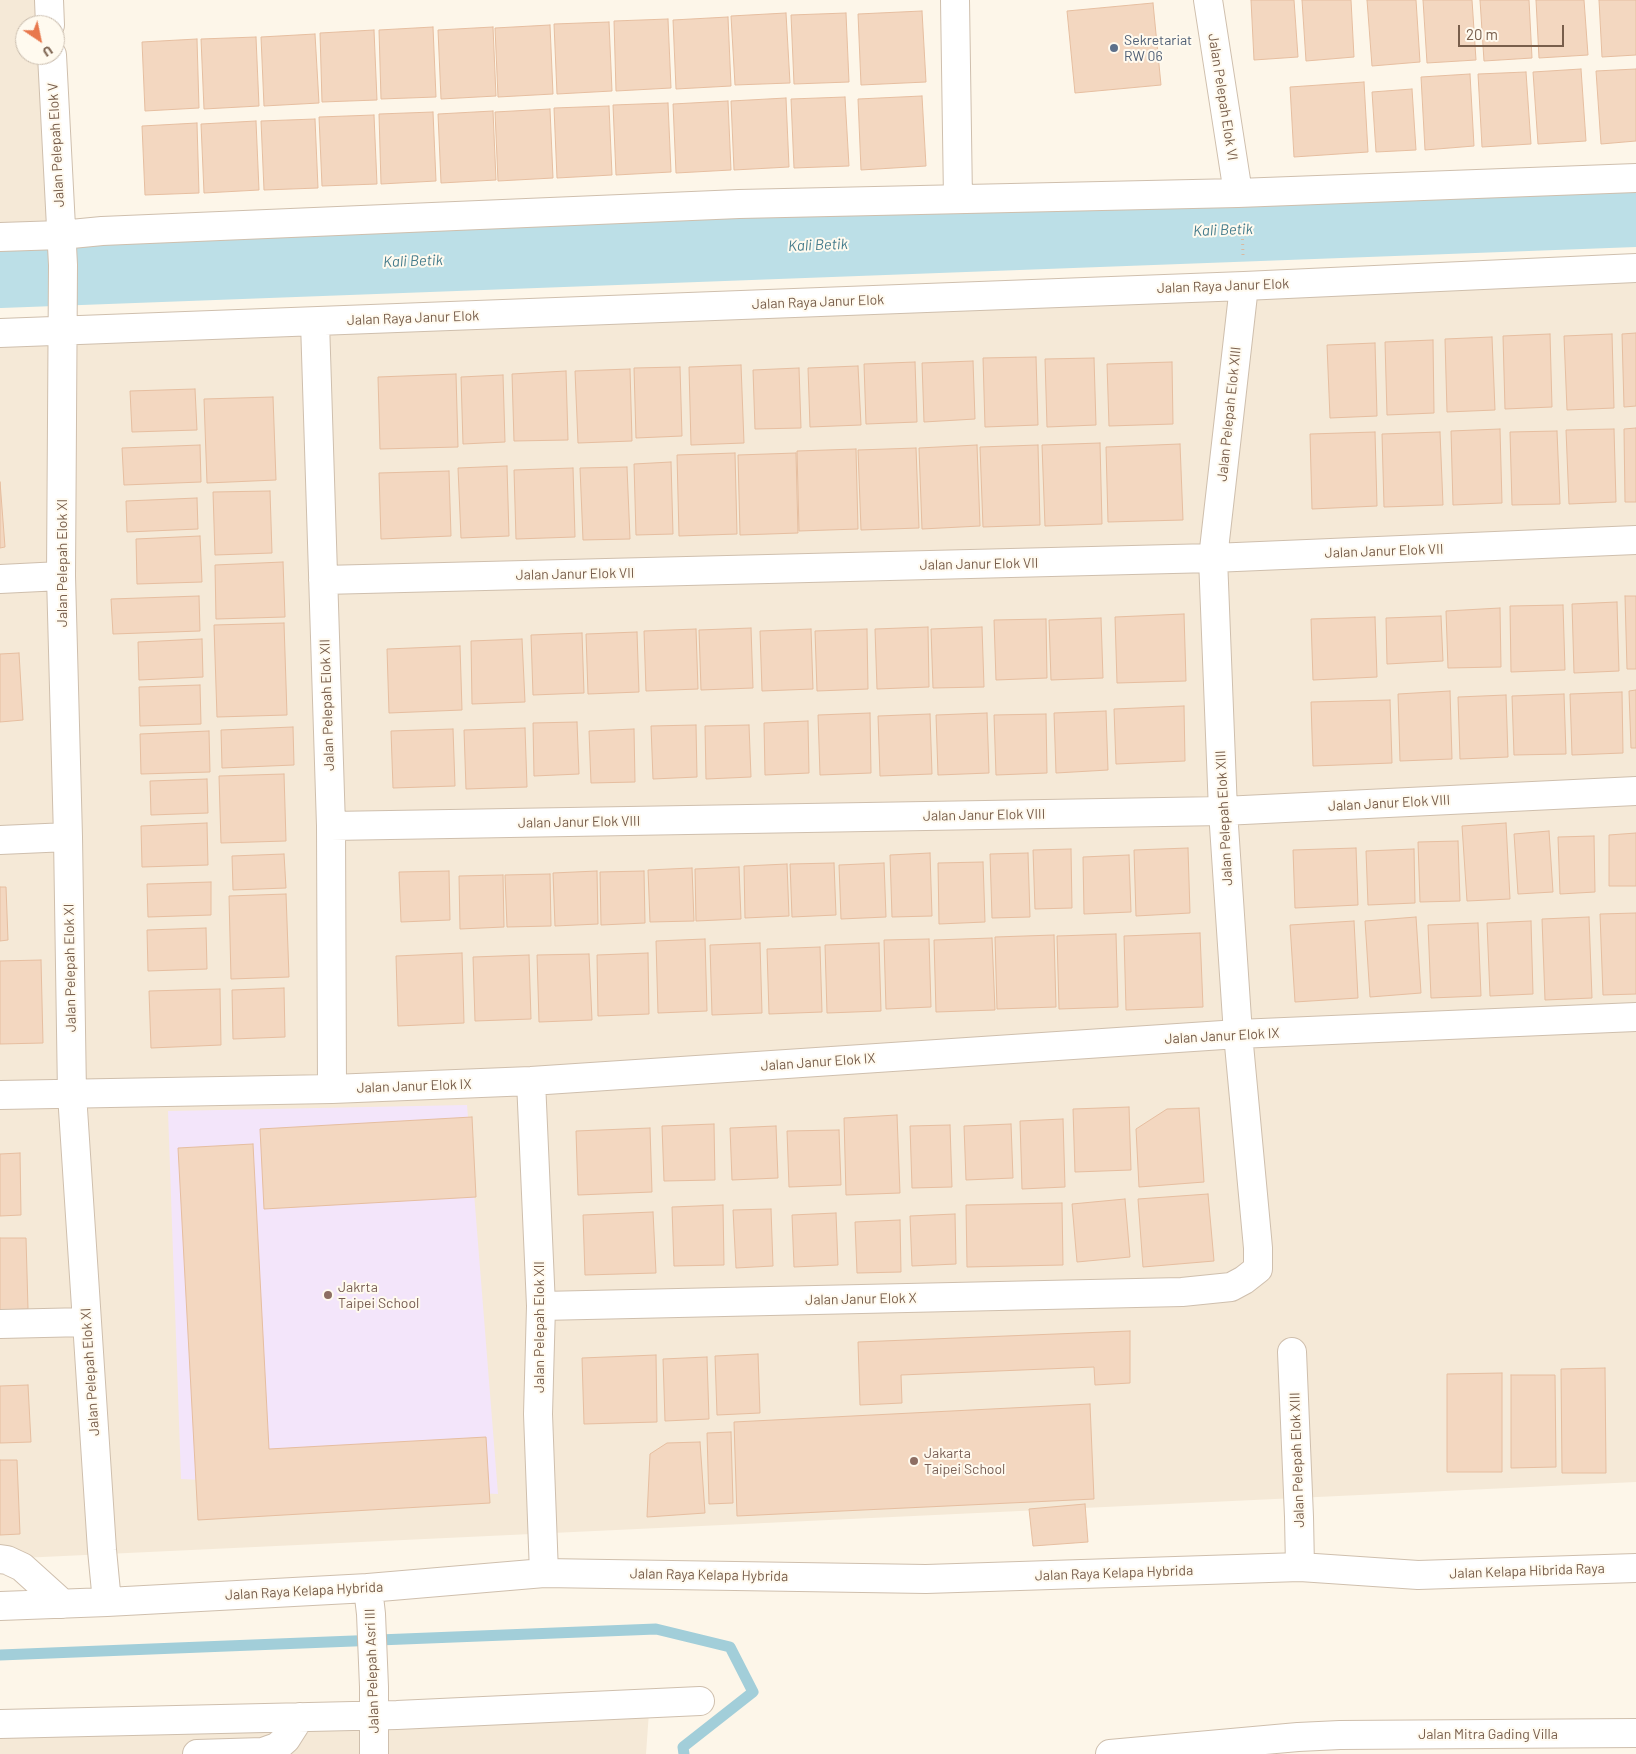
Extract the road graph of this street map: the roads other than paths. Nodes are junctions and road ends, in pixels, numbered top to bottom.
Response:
1 (49, 0) edge
2 (955, 0) edge
3 (1208, 0) edge
4 (50, 15) edge
5 (52, 65) edge
6 (1636, 178) edge
7 (1238, 193) junction
8 (958, 199) junction
9 (61, 235) junction
10 (0, 237) edge
11 (63, 265) joint
12 (1636, 268) edge
13 (1243, 273) junction
14 (315, 322) junction
15 (64, 325) junction
16 (0, 333) edge
17 (1636, 540) edge
18 (1213, 558) junction
19 (61, 576) junction
20 (0, 579) edge
21 (323, 580) junction
22 (1636, 791) edge
23 (1222, 811) junction
24 (331, 826) junction
25 (68, 837) junction
26 (0, 840) edge
27 (1636, 1017) edge
28 (1238, 1034) junction
29 (531, 1081) junction
30 (332, 1089) junction
31 (72, 1094) junction
32 (0, 1095) edge
33 (1182, 1292) joint
34 (541, 1306) junction
35 (87, 1322) junction
36 (0, 1324) edge
37 (1292, 1352) dead end
38 (0, 1559) edge
39 (1300, 1568) junction
40 (1636, 1568) edge
41 (544, 1573) junction
42 (1418, 1575) joint
43 (370, 1601) junction
44 (107, 1602) junction
45 (63, 1604) junction
46 (0, 1606) edge
47 (700, 1701) dead end
48 (373, 1716) junction
49 (300, 1717) junction
50 (0, 1724) edge
51 (1636, 1733) edge
52 (1340, 1744) edge
53 (1298, 1745) edge
54 (196, 1754) edge
55 (374, 1754) edge
56 (1110, 1754) edge

1 - 4 street
2 - 8 street
3 - 7 street, Jalan Pelepah Elok VI
5 - 9 street, Jalan Pelepah Elok V
6 - 7 street
7 - 8 street
8 - 9 street
9 - 10 street
9 - 11 street, Jalan Pelepah Elok V
11 - 15 street, Jalan Pelepah Elok XI
12 - 13 street, Jalan Raya Janur Elok
13 - 14 street, Jalan Raya Janur Elok
13 - 18 street, Jalan Pelepah Elok XIII
14 - 15 street, Jalan Raya Janur Elok
14 - 21 street, Jalan Pelepah Elok XII
15 - 16 street, Jalan Raya Janur Elok
15 - 19 street, Jalan Pelepah Elok XI
17 - 18 street, Jalan Janur Elok VII
18 - 21 street, Jalan Janur Elok VII
18 - 23 street, Jalan Pelepah Elok XIII
19 - 20 street
19 - 25 street, Jalan Pelepah Elok XI
21 - 24 street, Jalan Pelepah Elok XII
22 - 23 street, Jalan Janur Elok VIII
23 - 24 street, Jalan Janur Elok VIII
23 - 28 street, Jalan Pelepah Elok XIII
24 - 30 street, Jalan Pelepah Elok XII
25 - 26 street
25 - 31 street, Jalan Pelepah Elok XI
27 - 28 street, Jalan Janur Elok IX
28 - 29 street, Jalan Janur Elok IX
28 - 33 street, Jalan Pelepah Elok XIII
29 - 30 street, Jalan Janur Elok IX
29 - 34 street, Jalan Pelepah Elok XII
30 - 31 street, Jalan Janur Elok IX
31 - 32 street, Jalan Janur Elok IX
31 - 35 street, Jalan Pelepah Elok XI
33 - 34 street, Jalan Janur Elok X
34 - 41 street, Jalan Pelepah Elok XII
35 - 36 street
35 - 44 street, Jalan Pelepah Elok XI
37 - 39 street, Jalan Pelepah Elok XIII
38 - 45 street
39 - 41 street, Jalan Raya Kelapa Hybrida
39 - 42 street, Jalan Raya Kelapa Hybrida
40 - 42 street, Jalan Kelapa Hibrida Raya
41 - 43 street, Jalan Raya Kelapa Hybrida
43 - 44 street, Jalan Raya Kelapa Hybrida
43 - 48 street, Jalan Pelepah Asri III
44 - 45 street, Jalan Raya Kelapa Hybrida
45 - 46 street, Jalan Raya Kelapa Hybrida
47 - 48 street
48 - 49 street
48 - 55 street, Jalan Pelepah Asri III
49 - 50 street
49 - 54 street
51 - 52 street, Jalan Mitra Gading Villa
52 - 53 street, Jalan Mitra Gading Villa
53 - 56 street, Jalan Mitra Gading Villa

